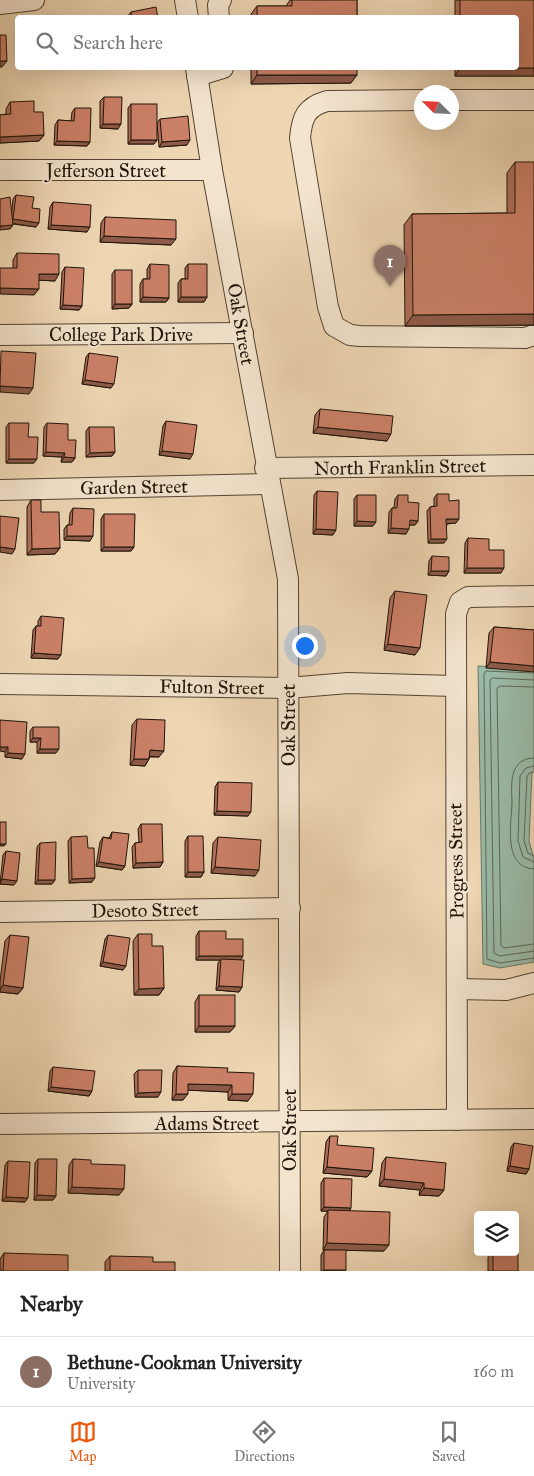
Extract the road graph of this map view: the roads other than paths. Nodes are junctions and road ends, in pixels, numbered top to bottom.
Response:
1 (34, 0) edge
2 (186, 0) edge
3 (221, 0) edge
4 (0, 4) edge
5 (188, 15) edge
6 (219, 15) edge
7 (210, 70) edge
8 (197, 72) edge
9 (414, 100) edge
10 (459, 100) edge
11 (534, 100) edge
12 (0, 170) edge
13 (212, 170) junction
14 (243, 333) junction
15 (0, 335) edge
16 (534, 335) edge
17 (534, 465) edge
18 (267, 476) junction
19 (0, 490) edge
20 (534, 596) edge
21 (0, 684) edge
22 (454, 686) junction
23 (288, 688) junction
24 (290, 908) junction
25 (0, 912) edge
26 (534, 983) edge
27 (457, 989) junction
28 (534, 1119) edge
29 (457, 1120) junction
30 (288, 1122) junction
31 (0, 1124) edge
32 (290, 1271) edge

1 - 4 street
2 - 5 street
3 - 6 street
7 - 8 street
8 - 13 street, Oak Street
9 - 16 street
10 - 11 street
12 - 13 street, Jefferson Street
13 - 14 street, Oak Street
14 - 15 street, College Park Drive
14 - 18 street, Oak Street
17 - 18 street, North Franklin Street
18 - 19 street, Garden Street
18 - 23 street, Oak Street
20 - 22 street, Progress Street
21 - 23 street, Fulton Street
22 - 23 street, Fulton Street
22 - 27 street, Progress Street
23 - 24 street, Oak Street
24 - 25 street, Desoto Street
24 - 30 street, Oak Street
26 - 27 street
27 - 29 street, Progress Street
28 - 29 street, Adams Street
29 - 30 street, Adams Street
30 - 31 street, Adams Street
30 - 32 street, Oak Street

